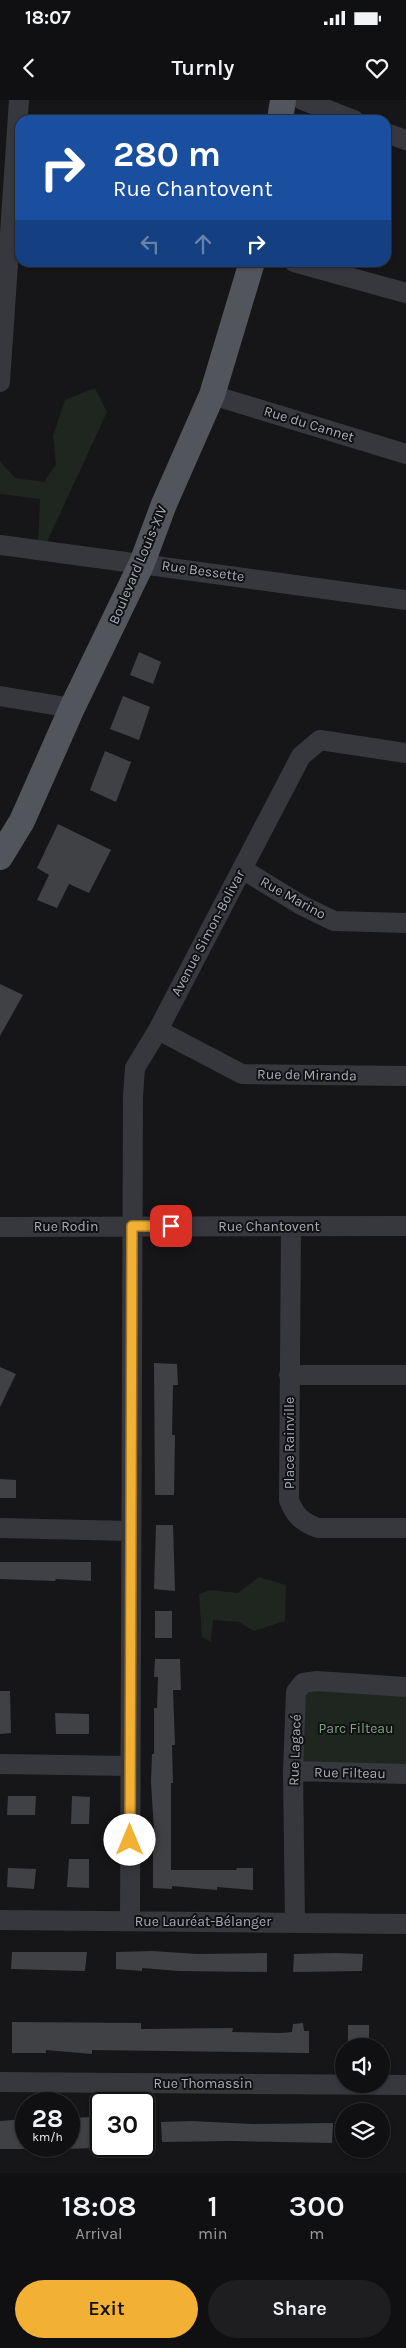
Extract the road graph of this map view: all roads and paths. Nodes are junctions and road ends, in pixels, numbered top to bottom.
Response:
1 (19, 100) edge
2 (283, 100) edge
3 (302, 100) edge
4 (18, 115) edge
5 (281, 115) edge
6 (341, 115) edge
7 (391, 135) edge
8 (406, 140) edge
9 (15, 193) edge
10 (250, 267) edge
11 (312, 267) edge
12 (406, 293) edge
13 (0, 382) edge
14 (212, 395) junction
15 (406, 454) edge
16 (0, 545) edge
17 (142, 563) junction
18 (406, 600) edge
19 (0, 696) edge
20 (72, 708) junction
21 (406, 753) edge
22 (0, 857) edge
23 (242, 869) junction
24 (406, 923) edge
25 (158, 1030) junction
26 (406, 1076) edge
27 (132, 1226) junction
28 (291, 1226) junction
29 (406, 1226) edge
30 (0, 1227) edge
31 (406, 1374) edge
32 (289, 1375) junction
33 (0, 1528) edge
34 (406, 1528) edge
35 (130, 1531) junction
36 (406, 1687) edge
37 (0, 1764) edge
38 (129, 1766) junction
39 (293, 1771) junction
40 (406, 1774) edge
41 (0, 1920) edge
42 (130, 1921) junction
43 (295, 1922) junction
44 (406, 1924) edge
45 (0, 2082) edge
46 (406, 2085) edge

1 - 4 street
2 - 5 main road
3 - 6 street
7 - 8 street
9 - 13 street
10 - 14 main road, Boulevard Louis-XIV
11 - 12 street
14 - 15 street, Rue du Cannet
14 - 17 main road, Boulevard Louis-XIV
16 - 17 street, Rue Bessette
17 - 18 street, Rue Bessette
17 - 20 main road, Boulevard Louis-XIV
19 - 20 street
20 - 22 main road, Boulevard Louis-XIV
21 - 23 street, Avenue Simon-Bolivar
23 - 24 street, Rue Marino
23 - 25 street, Avenue Simon-Bolivar
25 - 26 street, Rue de Miranda
25 - 27 street, Avenue Simon-Bolivar
27 - 28 street, Rue Chantovent
27 - 30 street, Rue Rodin
27 - 35 street, Avenue Simon-Bolivar
28 - 29 street, Rue Chantovent
28 - 32 street, Place Rainville
31 - 32 street
32 - 34 street, Place Rainville
33 - 35 street
35 - 38 street, Avenue Simon-Bolivar
36 - 39 street, Rue Lagacé
37 - 38 street
38 - 42 street, Avenue Simon-Bolivar
39 - 40 street, Rue Filteau
39 - 43 street, Rue Lagacé
41 - 42 street, Rue Lauréat-Bélanger
42 - 43 street, Rue Lauréat-Bélanger
43 - 44 street, Rue Lauréat-Bélanger
45 - 46 street, Rue Thomassin

